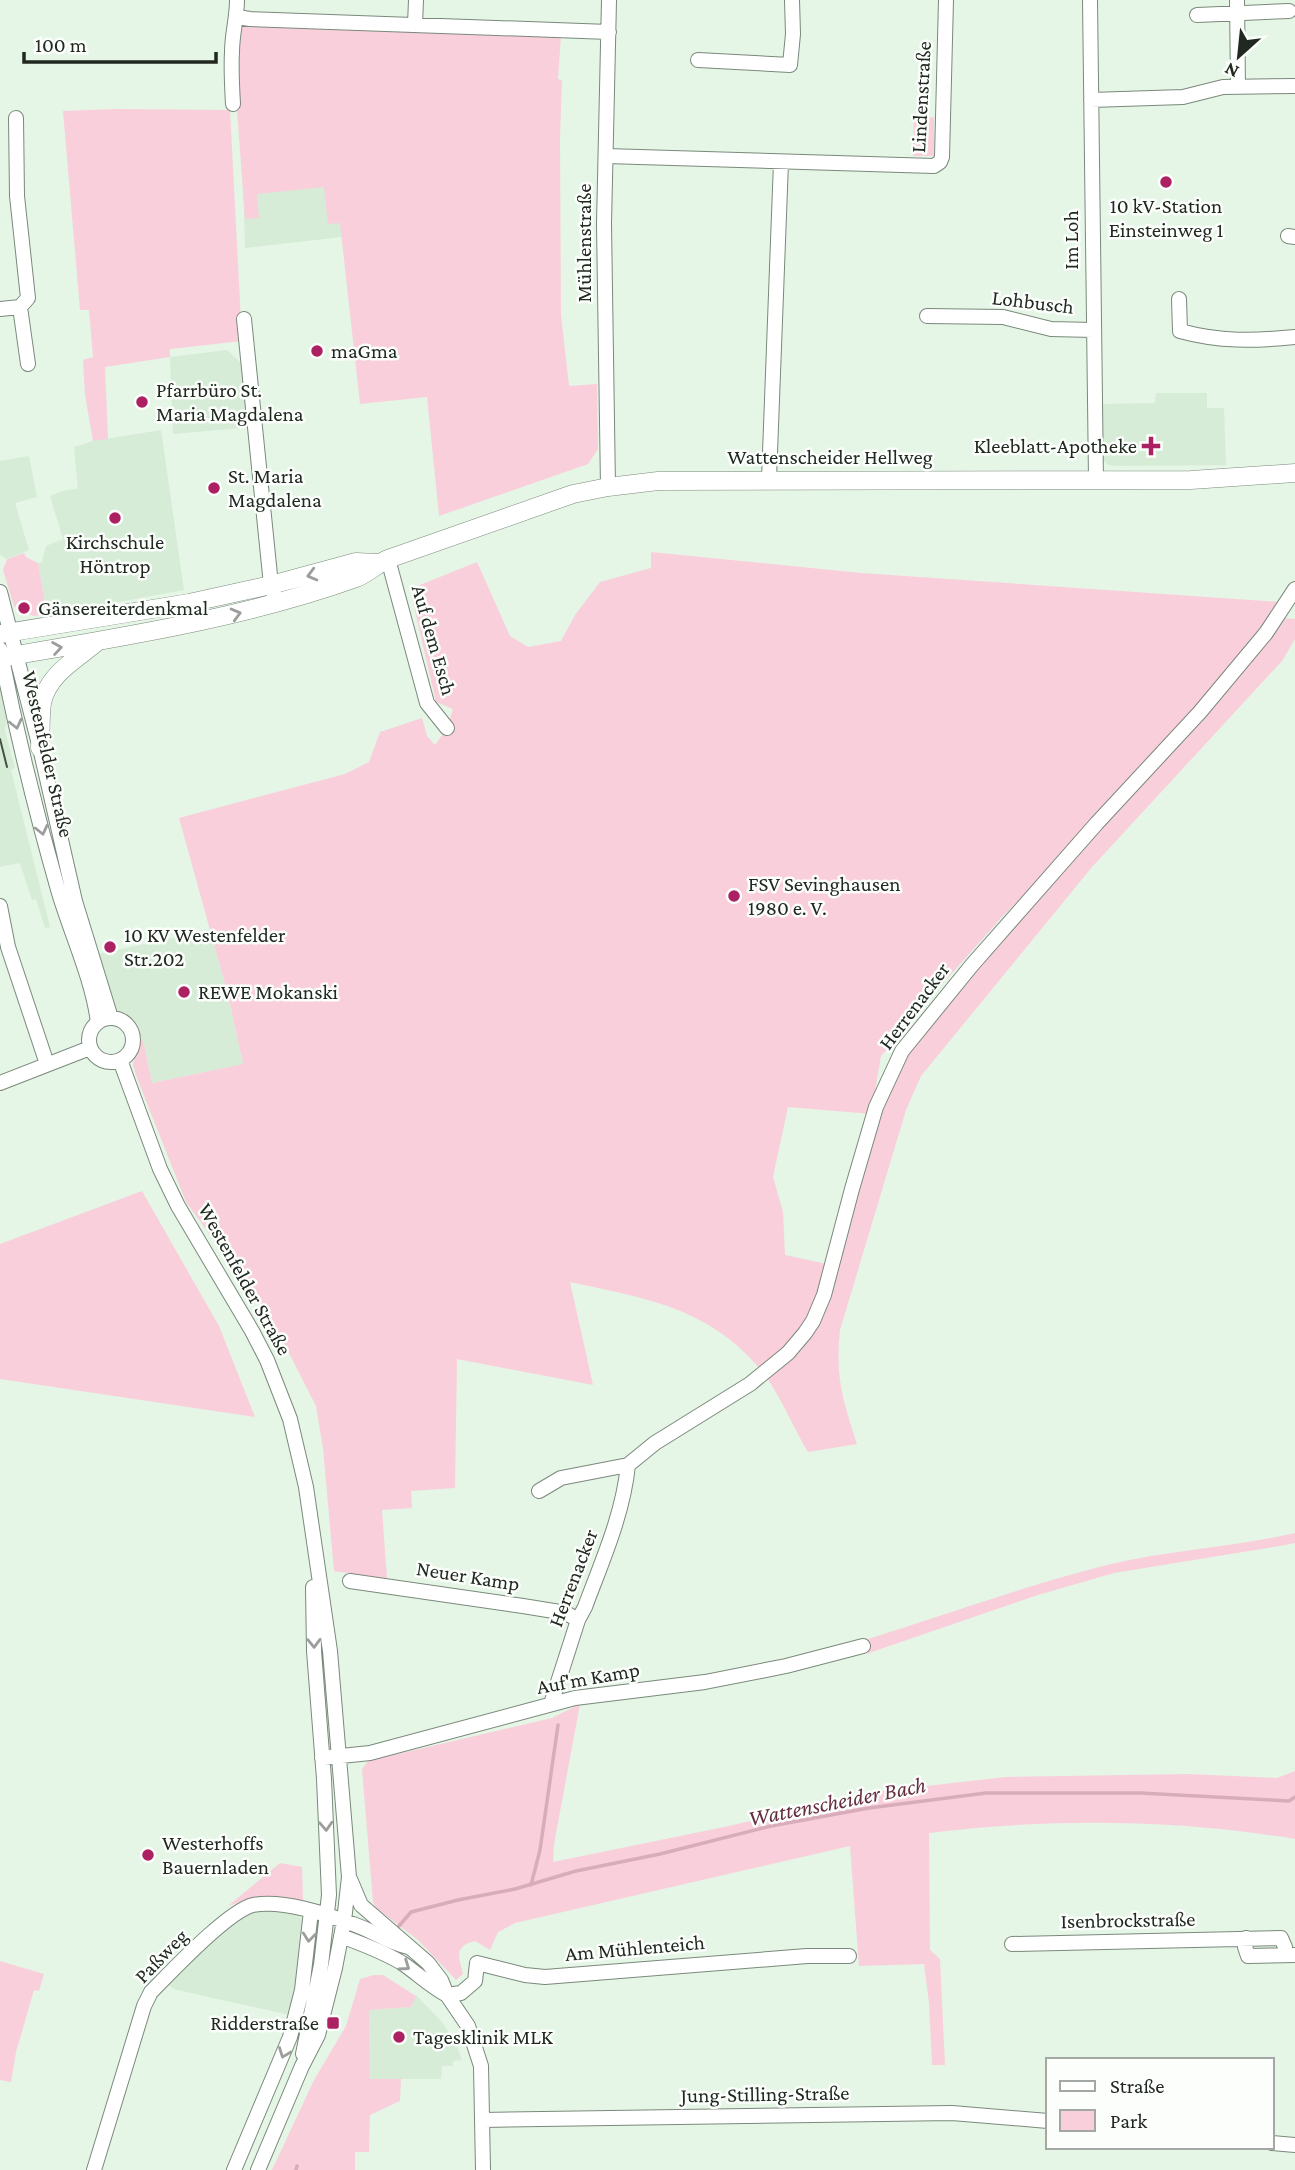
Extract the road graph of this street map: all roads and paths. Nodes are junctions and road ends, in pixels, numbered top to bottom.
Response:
1 (237, 0) edge
2 (416, 0) edge
3 (609, 0) edge
4 (792, 0) edge
5 (946, 0) edge
6 (1090, 0) edge
7 (1237, 7) edge
8 (1289, 11) dead end
9 (1197, 15) dead end
10 (237, 17) junction
11 (415, 25) junction
12 (609, 32) junction
13 (698, 60) dead end
14 (1238, 86) junction
15 (1295, 86) edge
16 (1091, 100) junction
17 (233, 104) dead end
18 (16, 118) dead end
19 (606, 156) junction
20 (781, 162) junction
21 (1179, 299) dead end
22 (20, 307) junction
23 (0, 309) edge
24 (927, 316) dead end
25 (244, 319) dead end
26 (1093, 330) junction
27 (1295, 337) edge
28 (28, 363) dead end
29 (1295, 473) edge
30 (769, 479) junction
31 (1096, 480) junction
32 (608, 487) junction
33 (383, 561) junction
34 (1295, 589) edge
35 (0, 592) edge
36 (274, 594) junction
37 (5, 633) edge
38 (97, 642) junction
39 (5, 655) edge
40 (55, 677) joint
41 (447, 728) dead end
42 (40, 748) junction
43 (0, 906) edge
44 (104, 1020) junction
45 (90, 1048) junction
46 (120, 1060) junction
47 (47, 1065) junction
48 (0, 1083) edge
49 (628, 1465) junction
50 (539, 1491) dead end
51 (312, 1526) junction
52 (350, 1581) dead end
53 (578, 1620) junction
54 (863, 1646) dead end
55 (551, 1704) junction
56 (339, 1756) junction
57 (322, 1758) junction
58 (349, 1877) junction
59 (312, 1911) junction
60 (327, 1916) junction
61 (344, 1921) junction
62 (341, 1936) junction
63 (1012, 1944) dead end
64 (408, 1947) junction
65 (1290, 1955) edge
66 (849, 1956) dead end
67 (447, 1995) junction
68 (302, 2066) junction
69 (482, 2120) junction
70 (1046, 2121) edge
71 (1274, 2143) edge
72 (1295, 2145) edge
73 (94, 2170) edge
74 (234, 2170) edge
75 (258, 2170) edge
76 (483, 2170) edge

1 - 10 street
2 - 11 street
3 - 12 street, Mühlenstraße
4 - 13 street
5 - 20 street, Lindenstraße
6 - 16 street, Im Loh
7 - 8 street
7 - 9 street
7 - 14 street
10 - 11 street
10 - 17 street
11 - 12 street
12 - 19 street, Mühlenstraße
14 - 15 street
14 - 16 street
16 - 26 street, Im Loh
18 - 22 street
19 - 20 street, Lindenstraße
19 - 32 street, Mühlenstraße
20 - 30 street
21 - 27 street
22 - 23 street
22 - 28 street
24 - 26 street, Lohbusch
25 - 36 street
26 - 31 street, Im Loh
29 - 31 main road, Wattenscheider Hellweg
30 - 31 main road, Wattenscheider Hellweg
30 - 32 main road, Wattenscheider Hellweg
32 - 33 main road, Wattenscheider Hellweg
33 - 36 main road, Wattenscheider Hellweg
33 - 41 street, Auf dem Esch
34 - 49 street, Herrenacker
35 - 37 street
36 - 37 main road, Wattenscheider Hellweg
38 -> 36 main road, Wattenscheider Hellweg
37 - 39 street
39 -> 38 main road, Wattenscheider Hellweg
38 - 40 main road, Wattenscheider Hellweg
39 - 42 street, Westenfelder Straße
39 -> 44 street, Westenfelder Straße
40 - 42 main road, Westenfelder Straße
42 - 44 street, Westenfelder Straße
43 - 47 street
44 - 45 street, Westenfelder Straße
44 - 46 street, Westenfelder Straße
45 - 46 street
45 - 47 street
46 - 51 street, Westenfelder Straße
47 - 48 street
49 - 50 street, Herrenacker
49 - 53 street, Herrenacker
51 - 56 street, Westenfelder Straße
51 -> 57 street, Westenfelder Straße
52 - 53 street, Neuer Kamp
53 - 55 street, Herrenacker
54 - 55 street, Auf'm Kamp
55 - 56 street, Auf'm Kamp
56 - 57 street, Auf'm Kamp
56 - 58 street, Westenfelder Straße
57 -> 60 street, Westenfelder Straße
58 - 61 street, Westenfelder Straße
58 - 64 street
59 - 60 street, Paßweg
59 - 73 street, Paßweg
59 -> 74 street
60 - 61 street
60 - 62 street
60 - 68 street, Westenfelder Straße
61 - 62 street, Westenfelder Straße
61 - 64 street
62 -> 67 street
62 - 68 street, Westenfelder Straße
63 - 65 street, Isenbrockstraße
64 - 67 street
66 - 67 street, Am Mühlenteich
67 - 69 street
68 - 75 street, Westenfelder Straße
69 - 70 street, Jung-Stilling-Straße
69 - 76 street
71 - 72 street

